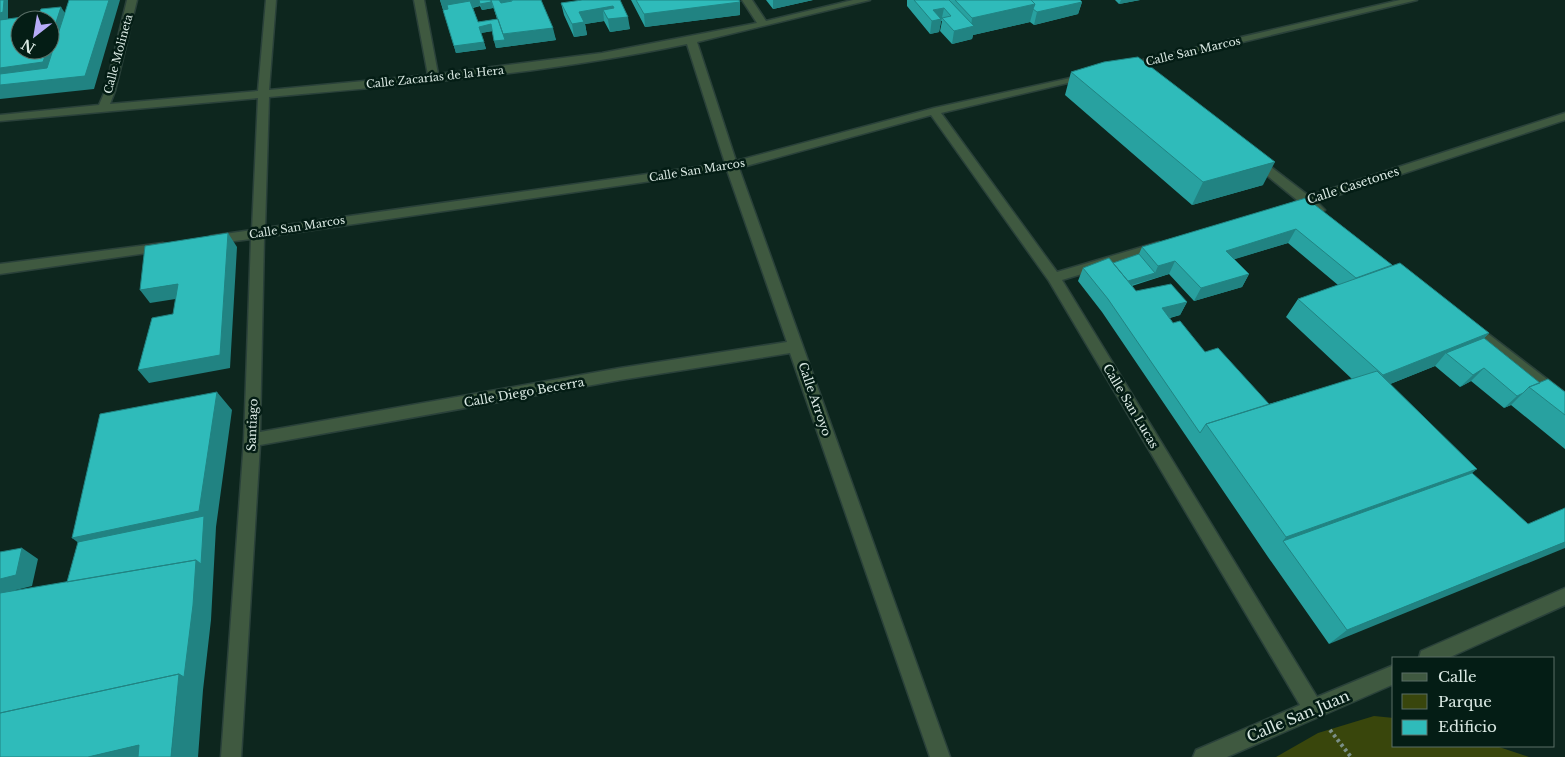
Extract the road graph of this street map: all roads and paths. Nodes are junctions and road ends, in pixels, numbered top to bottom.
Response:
1 (132, 0) edge
2 (271, 0) edge
3 (418, 0) edge
4 (747, 0) edge
5 (865, 0) edge
6 (1412, 0) edge
7 (763, 24) junction
8 (691, 41) junction
9 (1132, 65) junction
10 (1147, 77) edge
11 (434, 78) junction
12 (263, 92) junction
13 (103, 108) junction
14 (934, 111) junction
15 (1565, 116) edge
16 (0, 118) edge
17 (1246, 154) edge
18 (732, 166) junction
19 (1307, 201) junction
20 (1288, 206) edge
21 (1330, 219) edge
22 (256, 233) junction
23 (1176, 241) edge
24 (200, 242) edge
25 (172, 246) edge
26 (0, 269) edge
27 (1054, 278) junction
28 (1455, 316) edge
29 (796, 346) junction
30 (1565, 401) edge
31 (252, 440) junction
32 (1565, 596) edge
33 (1430, 657) edge
34 (1392, 675) edge
35 (1314, 710) junction
36 (231, 757) edge
37 (940, 757) edge
38 (1203, 757) edge
39 (1351, 757) edge

1 - 13 street, Calle Molineta
2 - 12 street, Santiago
3 - 11 street
4 - 7 street
5 - 7 street, Calle Zacarías de la Hera
6 - 9 street, Calle San Marcos
7 - 8 street, Calle Zacarías de la Hera
8 - 11 street, Calle Zacarías de la Hera
8 - 18 street, Calle Arroyo
9 - 10 street
9 - 14 street, Calle San Marcos
11 - 12 street, Calle Zacarías de la Hera
12 - 13 street, Calle Zacarías de la Hera
12 - 22 street, Santiago
13 - 16 street, Calle Zacarías de la Hera
14 - 18 street, Calle San Marcos
14 - 27 street, Calle San Lucas
15 - 19 street, Calle Casetones
17 - 19 street
18 - 22 street, Calle San Marcos
18 - 29 street, Calle Arroyo
19 - 20 street, Calle Casetones
19 - 21 street
22 - 24 street, Calle San Marcos
22 - 31 street, Santiago
23 - 27 street
25 - 26 street
27 - 35 street, Calle San Lucas
28 - 30 street
29 - 31 street, Calle Diego Becerra
29 - 37 street, Calle Arroyo
31 - 36 street, Santiago
32 - 33 street
34 - 35 street, Calle San Juan
35 - 38 street, Calle San Juan
35 - 39 path

